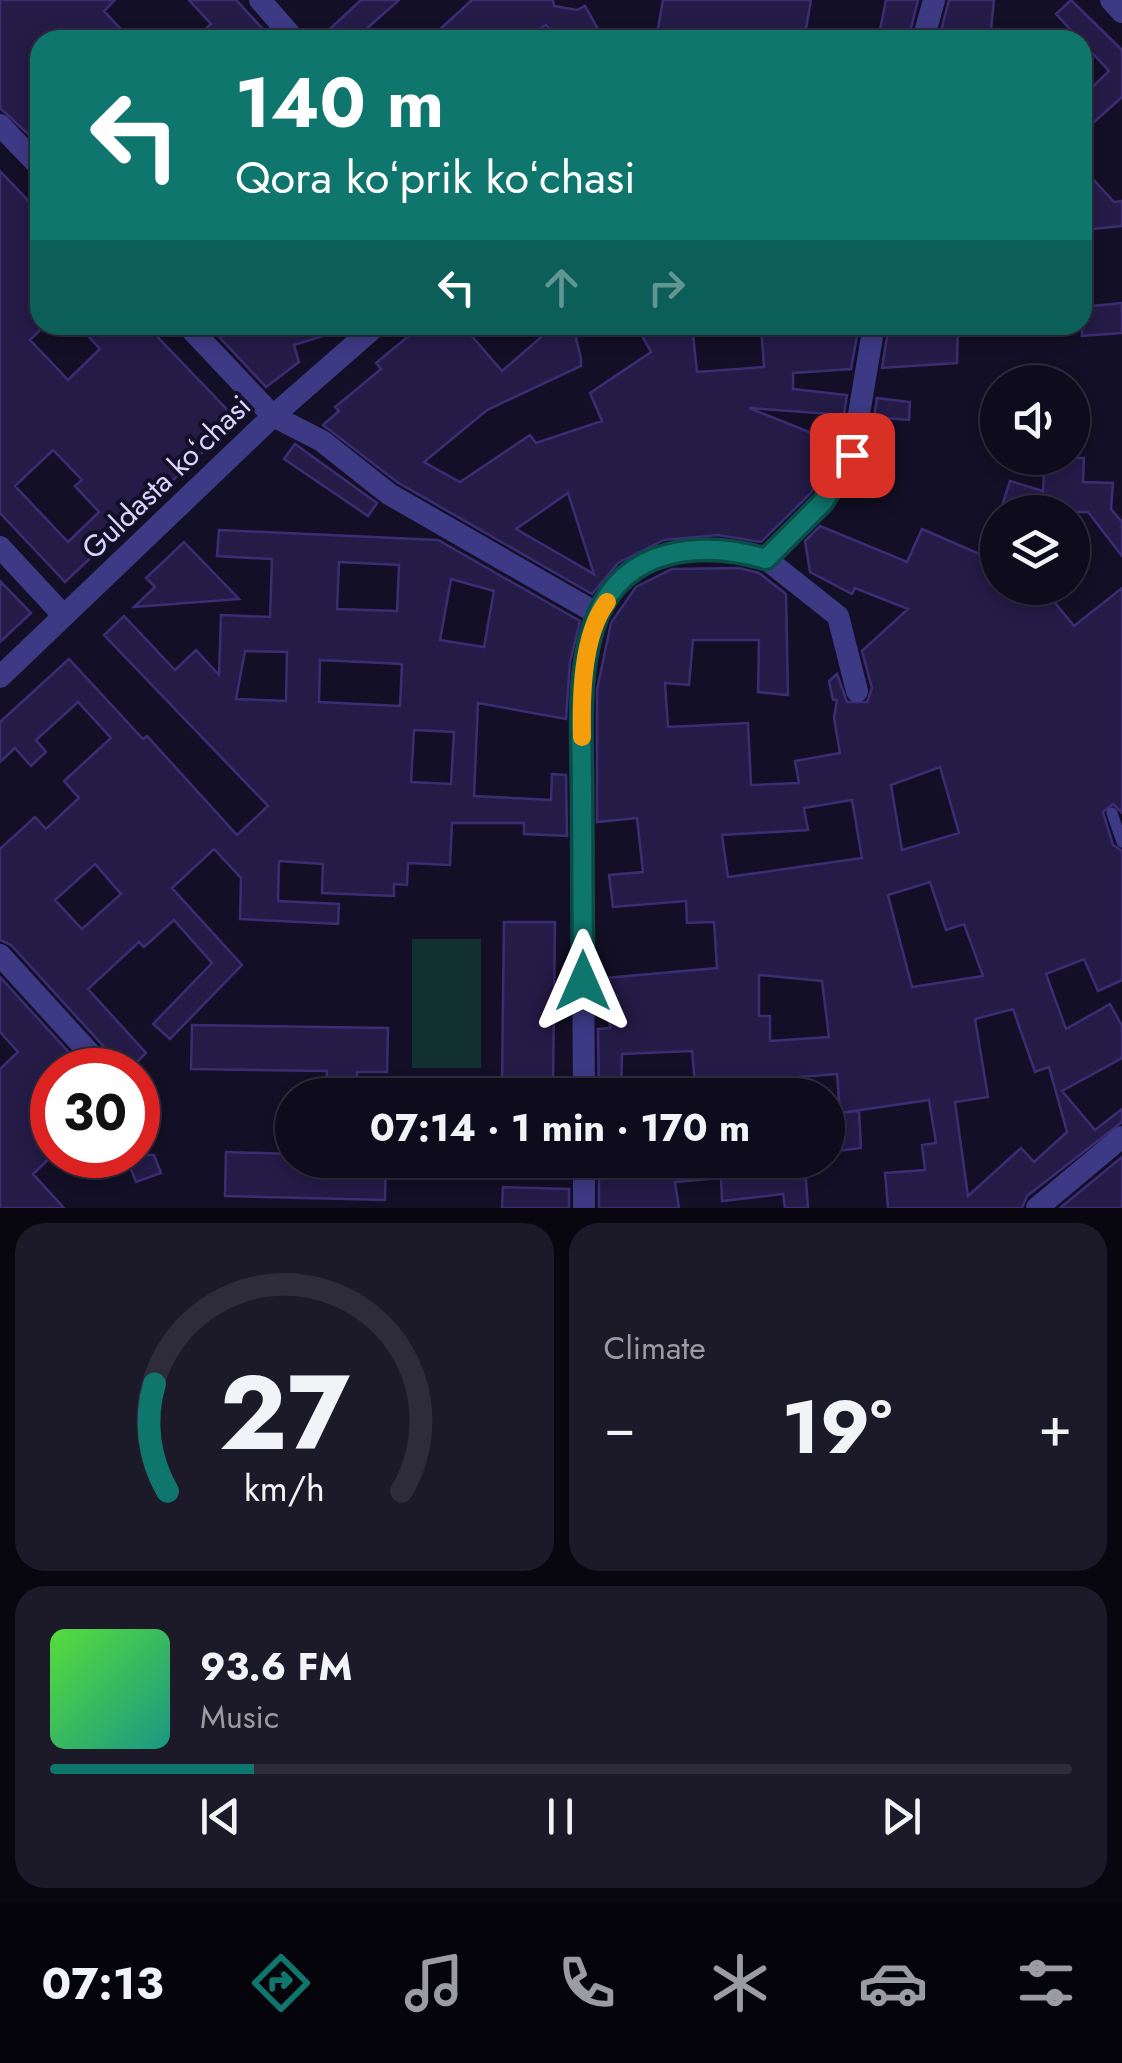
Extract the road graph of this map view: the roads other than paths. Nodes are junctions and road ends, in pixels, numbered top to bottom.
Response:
1 (260, 0) edge
2 (934, 0) edge
3 (1111, 0) edge
4 (1122, 12) edge
5 (286, 30) edge
6 (926, 30) edge
7 (0, 125) edge
8 (30, 157) edge
9 (197, 335) edge
10 (366, 335) edge
11 (872, 335) edge
12 (273, 416) junction
13 (0, 547) edge
14 (766, 559) junction
15 (598, 614) junction
16 (64, 616) junction
17 (0, 677) edge
18 (857, 690) dead end
19 (1112, 813) dead end
20 (1122, 842) edge
21 (0, 955) edge
22 (86, 1048) edge
23 (584, 1078) edge
24 (1122, 1137) edge
25 (584, 1178) edge
26 (1068, 1198) edge
27 (584, 1208) edge
28 (1038, 1208) edge

1 - 5 street
2 - 6 street
3 - 4 street
7 - 8 street
9 - 12 street
10 - 12 street, Guldasta koʻchasi
11 - 14 street
12 - 15 street
12 - 16 street, Guldasta koʻchasi
13 - 16 street
14 - 15 street
14 - 18 street
15 - 23 street
16 - 17 street, Guldasta koʻchasi
19 - 20 lane
21 - 22 street
24 - 26 street
25 - 27 street
26 - 28 street

